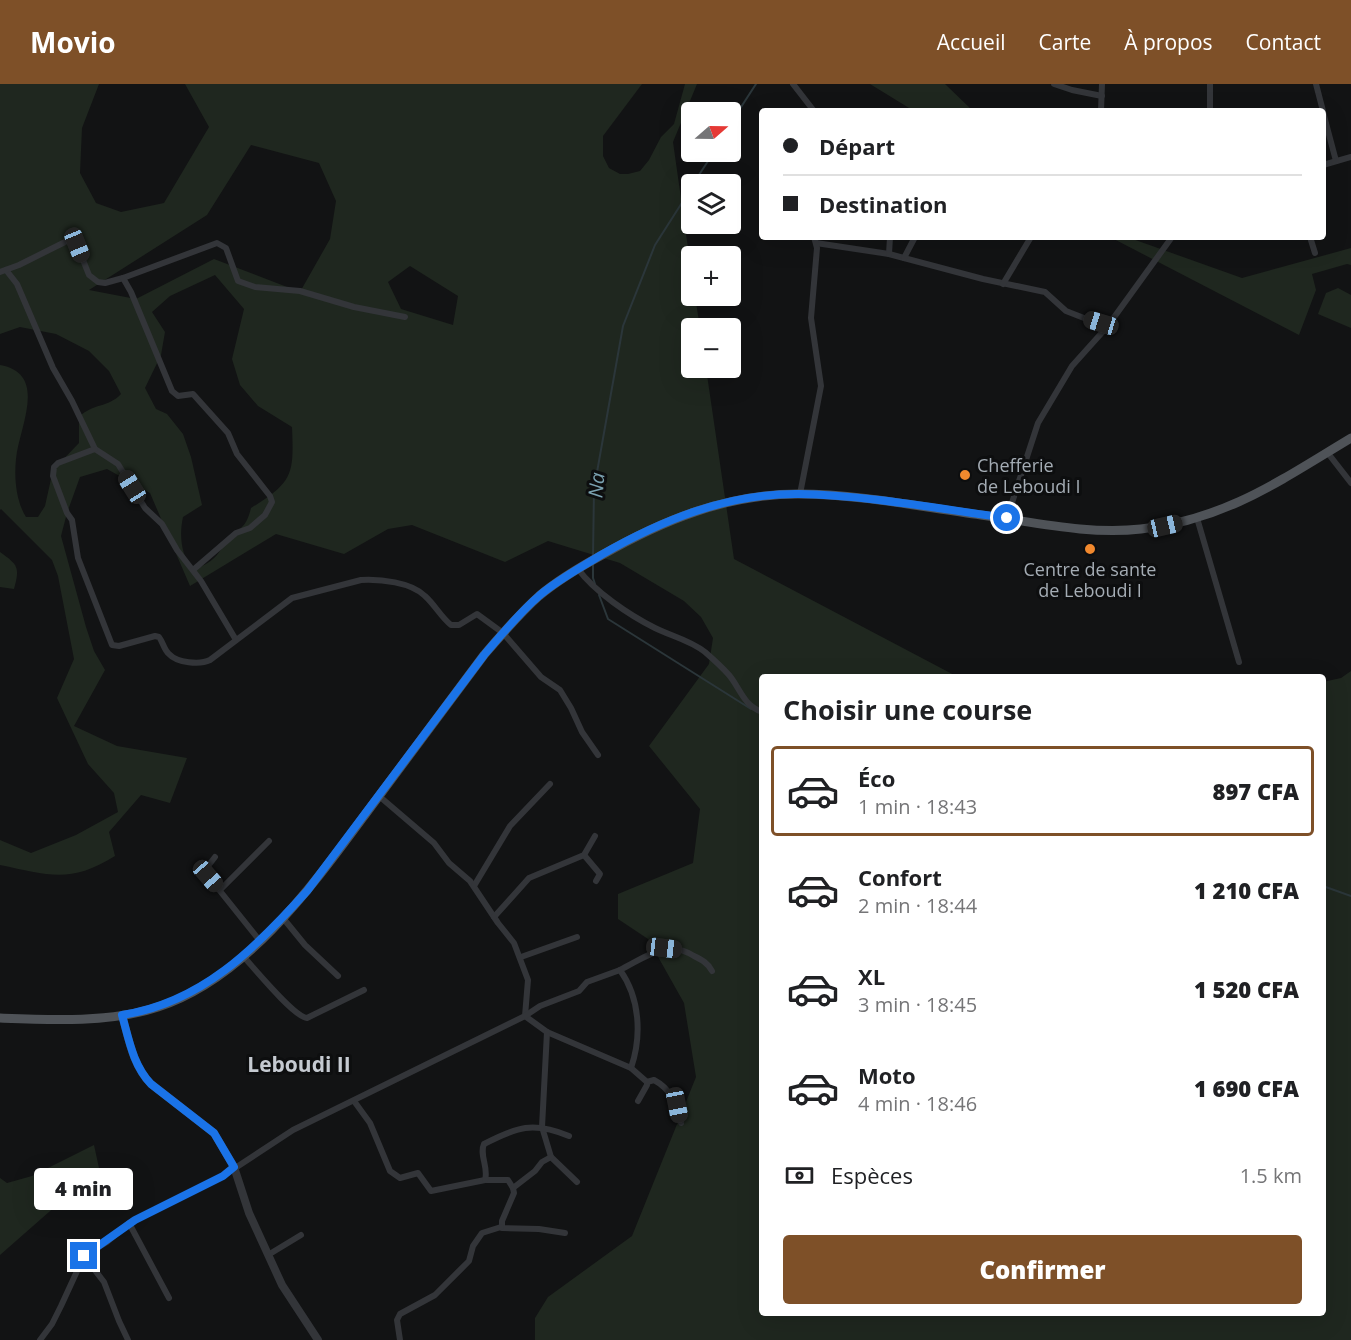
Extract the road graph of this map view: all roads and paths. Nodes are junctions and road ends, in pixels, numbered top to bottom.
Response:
1 (793, 84) edge
2 (1054, 84) edge
3 (1102, 84) edge
4 (1210, 84) edge
5 (1316, 84) edge
6 (1102, 96) junction
7 (812, 108) edge
8 (1101, 108) edge
9 (1210, 108) edge
10 (1322, 108) edge
11 (1326, 123) edge
12 (1351, 157) edge
13 (1336, 161) junction
14 (1326, 164) edge
15 (815, 240) edge
16 (890, 240) edge
17 (913, 240) edge
18 (1029, 240) edge
19 (1170, 240) edge
20 (1311, 240) edge
21 (1315, 253) dead end
22 (890, 254) junction
23 (904, 258) junction
24 (3, 271) edge
25 (123, 278) junction
26 (1003, 284) junction
27 (405, 317) dead end
28 (1107, 327) junction
29 (1351, 438) edge
30 (95, 449) junction
31 (1327, 452) junction
32 (1351, 483) edge
33 (800, 494) junction
34 (1007, 518) junction
35 (1197, 518) junction
36 (578, 569) junction
37 (193, 570) junction
38 (503, 633) junction
39 (236, 640) junction
40 (1239, 662) dead end
41 (759, 710) edge
42 (598, 755) dead end
43 (550, 784) dead end
44 (379, 796) junction
45 (595, 836) dead end
46 (269, 841) dead end
47 (584, 855) junction
48 (215, 857) dead end
49 (596, 881) dead end
50 (474, 886) junction
51 (220, 890) junction
52 (494, 917) junction
53 (283, 918) junction
54 (577, 937) dead end
55 (260, 941) junction
56 (243, 956) junction
57 (521, 957) junction
58 (620, 970) junction
59 (711, 971) dead end
60 (338, 976) dead end
61 (364, 990) dead end
62 (122, 1015) junction
63 (525, 1016) junction
64 (1, 1017) edge
65 (547, 1032) junction
66 (631, 1068) junction
67 (647, 1082) junction
68 (354, 1101) junction
69 (638, 1101) dead end
70 (681, 1122) dead end
71 (542, 1126) junction
72 (569, 1136) dead end
73 (551, 1157) junction
74 (234, 1167) junction
75 (485, 1180) junction
76 (577, 1182) dead end
77 (513, 1188) junction
78 (129, 1223) junction
79 (501, 1227) junction
80 (565, 1233) dead end
81 (301, 1235) dead end
82 (268, 1255) junction
83 (84, 1256) junction
84 (169, 1298) dead end
85 (40, 1340) edge
86 (129, 1340) edge
87 (318, 1340) edge
88 (400, 1340) edge

1 - 7 street
2 - 6 street
3 - 6 street
4 - 9 street
5 - 10 street
6 - 8 street
11 - 13 street
12 - 13 street
13 - 14 street
15 - 22 street
15 - 33 street
16 - 22 street
17 - 23 street
18 - 26 street
19 - 28 street
20 - 21 street
22 - 23 street
23 - 26 street
24 - 25 street
24 - 30 street
25 - 27 street
25 - 37 street
26 - 28 street
28 - 34 street
29 - 31 main road
30 - 37 street
30 - 39 street
31 - 32 street
31 - 35 main road
33 - 34 main road
33 - 36 main road
34 - 35 main road
35 - 40 street
36 - 38 main road
36 - 41 street
37 - 39 street
38 - 39 street
38 - 42 street
38 - 44 main road
43 - 50 street
44 - 50 street
44 - 53 main road
45 - 47 street
46 - 51 street
47 - 49 street
47 - 52 street
48 - 51 street
50 - 52 street
51 - 55 street
52 - 57 street
53 - 55 main road
53 - 60 street
54 - 57 street
55 - 56 main road
56 - 61 street
56 - 62 main road
57 - 63 street
58 - 59 street
58 - 63 street
58 - 66 street
62 - 64 main road
62 - 74 street
63 - 65 street
63 - 68 street
65 - 66 street
65 - 71 street
66 - 67 street
67 - 69 street
67 - 70 street
68 - 74 street
68 - 75 street
71 - 72 street
71 - 73 street
71 - 75 street
73 - 76 street
73 - 77 street
74 - 78 street
74 - 82 street
75 - 77 street
77 - 79 street
78 - 83 street
78 - 84 street
79 - 80 street
79 - 88 street
81 - 82 street
82 - 87 street
83 - 85 street
83 - 86 street

